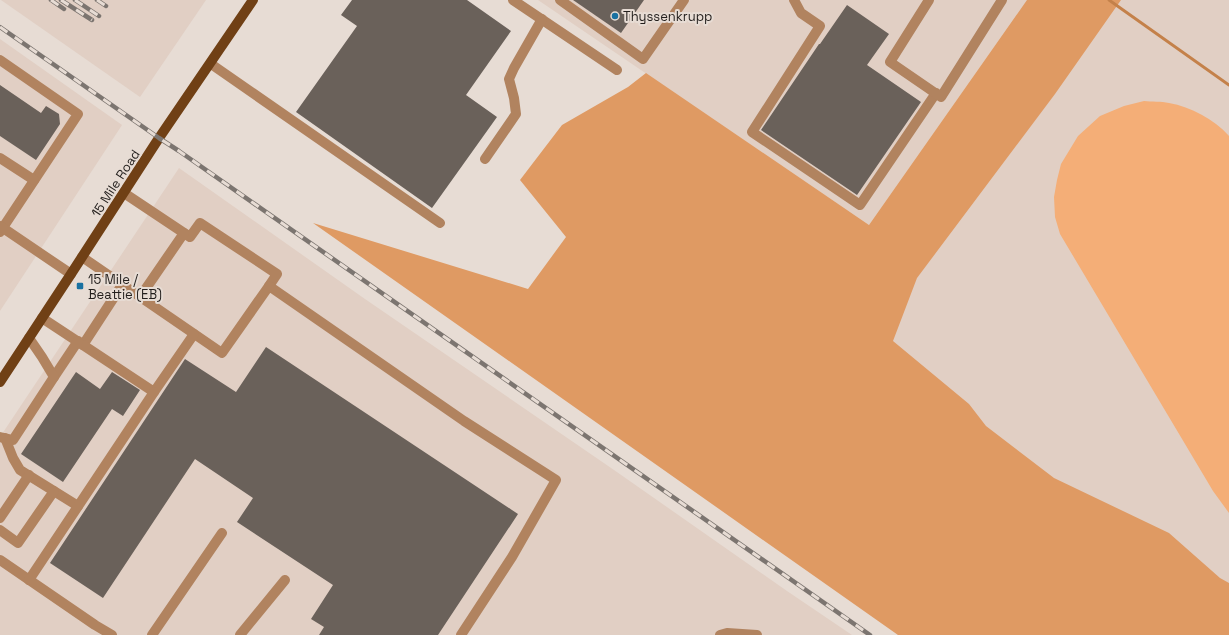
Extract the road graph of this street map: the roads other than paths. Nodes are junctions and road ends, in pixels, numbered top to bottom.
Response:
1 (253, 0) edge
2 (514, 0) edge
3 (560, 0) edge
4 (684, 0) edge
5 (794, 0) edge
6 (929, 0) edge
7 (1002, 0) edge
8 (542, 19) junction
9 (0, 60) edge
10 (211, 64) junction
11 (616, 70) dead end
12 (936, 93) junction
13 (0, 158) edge
14 (485, 159) dead end
15 (34, 180) junction
16 (124, 193) junction
17 (440, 223) dead end
18 (1, 229) edge
19 (184, 233) junction
20 (82, 257) junction
21 (71, 274) junction
22 (122, 285) junction
23 (269, 286) junction
24 (140, 297) junction
25 (42, 318) junction
26 (194, 334) junction
27 (29, 338) junction
28 (81, 343) junction
29 (54, 377) junction
30 (0, 382) edge
31 (154, 392) junction
32 (3, 438) edge
33 (29, 475) junction
34 (54, 491) junction
35 (78, 506) junction
36 (0, 518) edge
37 (0, 530) edge
38 (222, 533) dead end
39 (0, 560) edge
40 (30, 580) junction
41 (286, 580) dead end
42 (112, 635) edge
43 (152, 635) edge
44 (240, 635) edge
45 (461, 635) edge
46 (720, 635) edge
47 (757, 635) edge

1 - 10 main road, 15 Mile Road
2 - 8 street
3 - 4 street
5 - 12 street
6 - 12 street
7 - 12 street
8 - 11 street
8 - 14 street
9 - 15 street
10 - 16 main road, 15 Mile Road
10 - 17 street
13 - 15 street
15 - 18 street
16 - 19 street
16 - 20 main road, 15 Mile Road
18 - 21 street
19 - 23 street
19 - 24 street
20 - 21 main road, 15 Mile Road
20 - 22 street
21 - 25 main road, 15 Mile Road
22 - 24 street
22 - 28 street
23 - 26 street
23 - 45 street
24 - 26 street
25 - 27 main road, 15 Mile Road
25 - 28 street
26 - 31 street
27 - 29 street
27 - 30 main road, 15 Mile Road
28 - 29 street
28 - 31 street
29 - 32 street
31 - 35 street
32 - 33 street
33 - 34 street
33 - 36 street
34 - 35 street
34 - 37 street
35 - 40 street
38 - 43 street
39 - 40 street
40 - 42 street
41 - 44 street
46 - 47 street

